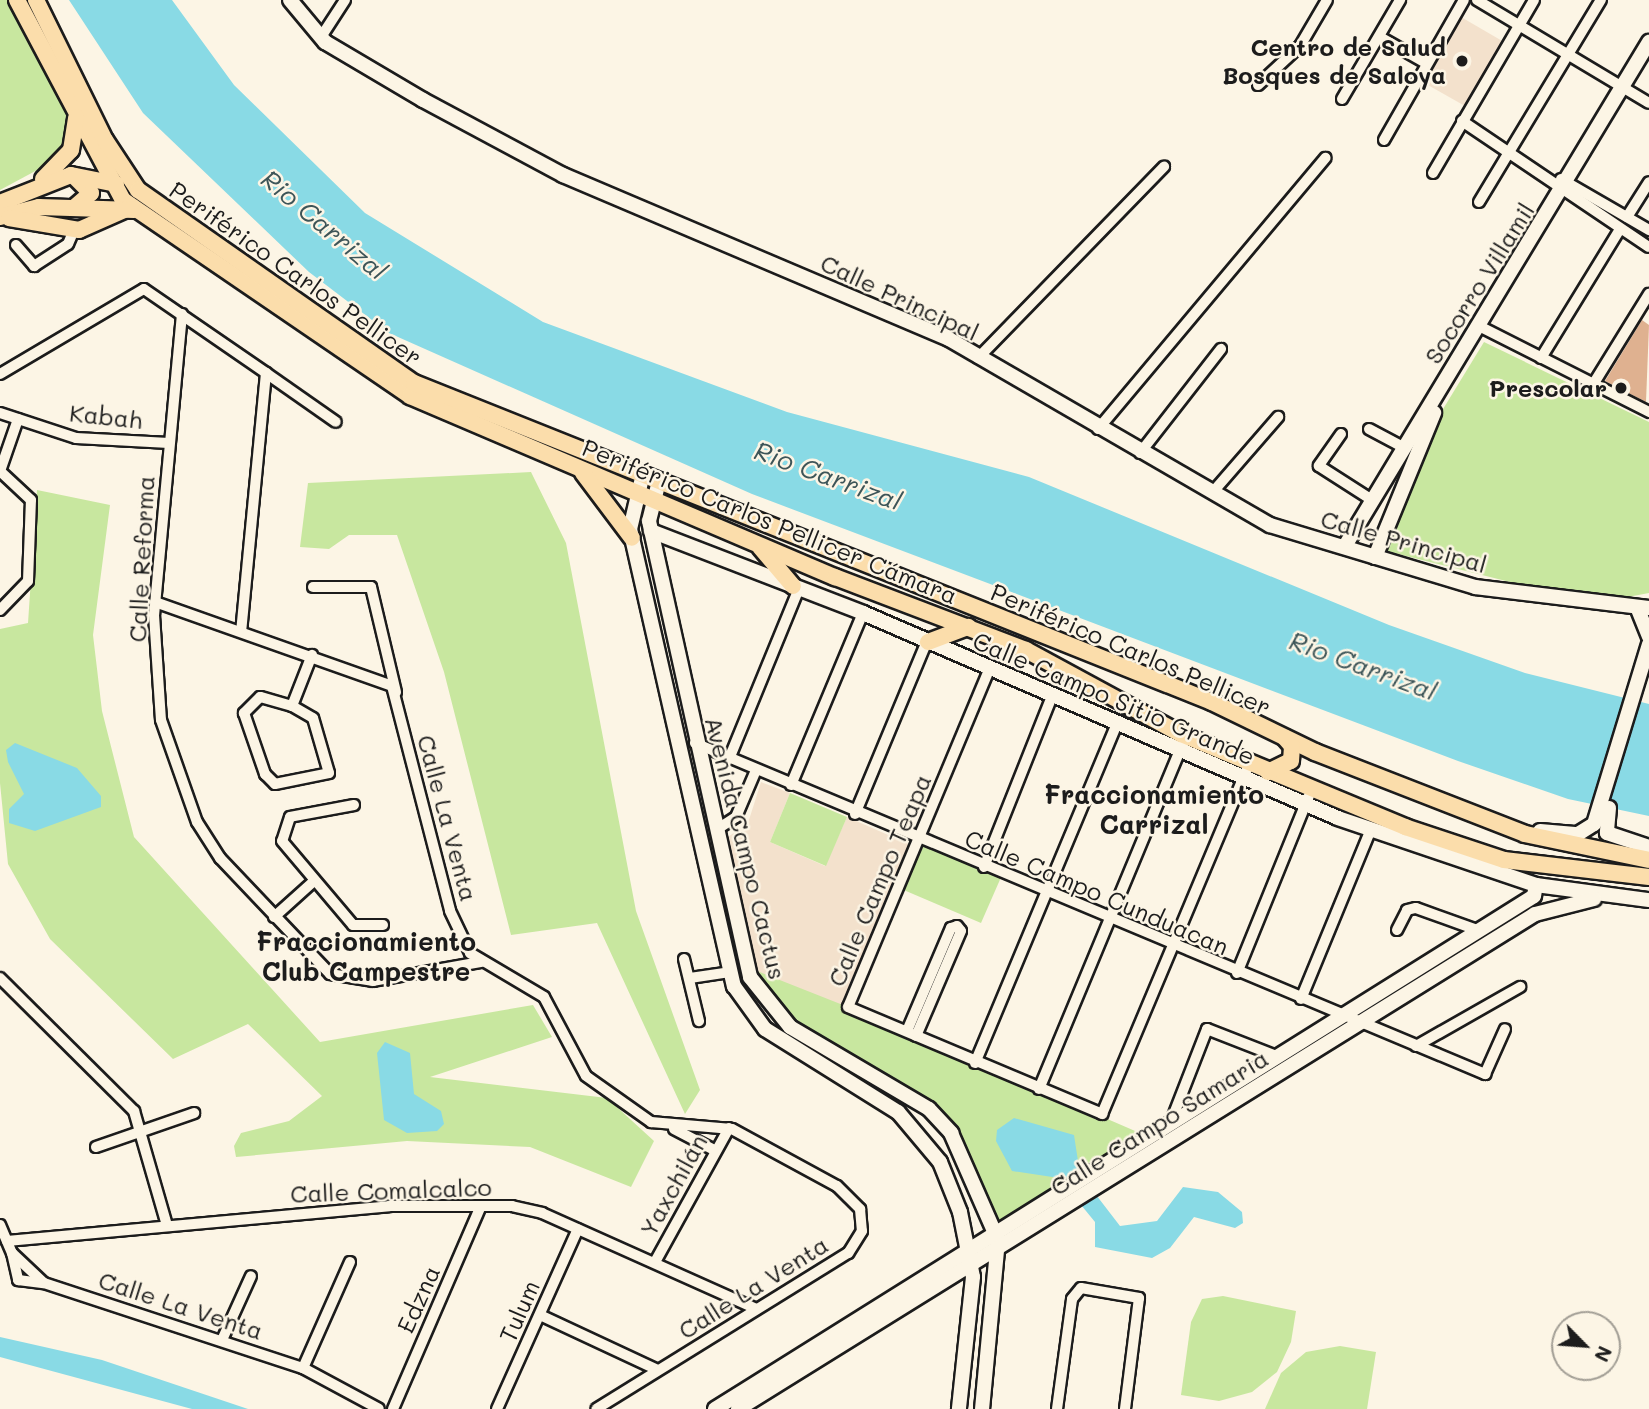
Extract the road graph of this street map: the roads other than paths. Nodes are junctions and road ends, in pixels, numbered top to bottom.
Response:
1 (17, 0) edge
2 (36, 0) edge
3 (290, 0) edge
4 (345, 0) edge
5 (1327, 0) edge
6 (1400, 0) edge
7 (1464, 0) edge
8 (1477, 0) edge
9 (1534, 0) edge
10 (1601, 0) edge
11 (1519, 25) junction
12 (321, 37) junction
13 (1380, 37) junction
14 (1649, 42) edge
15 (1569, 55) junction
16 (1649, 61) edge
17 (1426, 63) junction
18 (1258, 85) dead end
19 (1627, 90) junction
20 (1342, 99) dead end
21 (1649, 103) edge
22 (76, 116) junction
23 (1462, 121) junction
24 (1384, 140) dead end
25 (1512, 149) junction
26 (1325, 158) dead end
27 (1164, 167) dead end
28 (1433, 173) dead end
29 (71, 175) junction
30 (1649, 182) edge
31 (35, 185) junction
32 (1565, 186) junction
33 (122, 197) junction
34 (1479, 202) dead end
35 (0, 203) edge
36 (74, 208) junction
37 (1627, 217) junction
38 (0, 218) edge
39 (1620, 229) junction
40 (74, 230) junction
41 (1649, 230) edge
42 (16, 245) dead end
43 (1649, 247) edge
44 (1649, 294) edge
45 (182, 314) junction
46 (1483, 328) junction
47 (1222, 349) dead end
48 (978, 358) junction
49 (1541, 358) junction
50 (263, 371) junction
51 (0, 374) edge
52 (1594, 383) junction
53 (1648, 408) edge
54 (0, 414) edge
55 (1278, 417) dead end
56 (18, 419) junction
57 (336, 422) dead end
58 (1098, 429) junction
59 (1369, 429) dead end
60 (1341, 434) dead end
61 (169, 443) junction
62 (1404, 449) junction
63 (1140, 453) junction
64 (573, 464) junction
65 (640, 486) junction
66 (655, 492) junction
67 (1212, 493) junction
68 (1373, 500) junction
69 (651, 531) junction
70 (632, 538) junction
71 (756, 542) junction
72 (1345, 546) junction
73 (1375, 557) junction
74 (313, 587) dead end
75 (796, 587) junction
76 (155, 602) junction
77 (1645, 604) edge
78 (0, 610) edge
79 (863, 613) junction
80 (968, 627) junction
81 (241, 631) junction
82 (928, 642) junction
83 (1649, 643) edge
84 (312, 655) junction
85 (1649, 668) edge
86 (989, 670) junction
87 (396, 692) junction
88 (1052, 696) junction
89 (292, 706) junction
90 (1117, 724) junction
91 (1186, 736) junction
92 (1284, 738) junction
93 (695, 743) junction
94 (1179, 752) junction
95 (1315, 752) junction
96 (729, 759) junction
97 (756, 770) junction
98 (1245, 771) junction
99 (1268, 772) junction
100 (791, 785) junction
101 (1308, 795) junction
102 (354, 805) dead end
103 (855, 814) junction
104 (1600, 821) junction
105 (1504, 826) junction
106 (1371, 829) junction
107 (716, 830) junction
108 (919, 841) junction
109 (1649, 847) edge
110 (1649, 860) edge
111 (984, 867) junction
112 (1649, 877) edge
113 (314, 881) junction
114 (1536, 885) junction
115 (1046, 894) junction
116 (1613, 896) junction
117 (1649, 900) edge
118 (274, 917) junction
119 (1109, 919) junction
120 (383, 925) dead end
121 (1396, 930) dead end
122 (1480, 931) junction
123 (1171, 946) junction
124 (684, 959) dead end
125 (481, 962) junction
126 (730, 972) junction
127 (1237, 973) junction
128 (0, 978) edge
129 (690, 978) junction
130 (1520, 988) dead end
131 (1301, 999) junction
132 (1344, 1017) junction
133 (699, 1021) dead end
134 (1360, 1024) junction
135 (1505, 1029) dead end
136 (911, 1033) junction
137 (1416, 1046) junction
138 (1279, 1057) junction
139 (975, 1063) junction
140 (1039, 1089) junction
141 (194, 1113) dead end
142 (1170, 1124) junction
143 (672, 1128) junction
144 (729, 1128) junction
145 (141, 1132) junction
146 (96, 1147) dead end
147 (716, 1151) junction
148 (481, 1206) junction
149 (0, 1225) edge
150 (167, 1225) junction
151 (578, 1229) junction
152 (998, 1240) junction
153 (7, 1241) junction
154 (12, 1253) junction
155 (969, 1258) junction
156 (350, 1262) dead end
157 (655, 1262) junction
158 (0, 1273) edge
159 (251, 1276) dead end
160 (18, 1280) junction
161 (44, 1283) junction
162 (757, 1309) junction
163 (540, 1315) junction
164 (222, 1340) junction
165 (303, 1368) junction
166 (658, 1370) junction
167 (379, 1409) edge
168 (393, 1409) edge
169 (497, 1409) edge
170 (596, 1409) edge
171 (715, 1409) edge
172 (738, 1409) edge
173 (959, 1409) edge
174 (982, 1409) edge
175 (1057, 1409) edge
176 (1125, 1409) edge

1 - 22 main road, Periférico Carlos Pellicer Cámara
2 - 33 main road, Periférico Carlos Pellicer
3 - 12 street, Calle Principal
4 - 12 street
5 - 18 street
6 - 13 street
7 - 17 street
8 - 11 street
9 - 11 street
10 - 15 street
11 - 15 street
11 - 23 street
12 - 48 street, Calle Principal
13 - 17 street
13 - 20 street
14 - 19 street, Socorro Villamil
15 - 19 street
15 - 25 street
16 - 19 street, Socorro Villamil
17 - 24 street
19 - 21 street
19 - 32 street, Socorro Villamil
22 - 31 main road
22 - 33 main road, Periférico Carlos Pellicer Cámara
23 - 25 street
23 - 28 street
25 - 32 street
25 - 34 street
26 - 58 street
27 - 48 street
29 - 31 main road
29 - 33 main road
29 - 36 main road
30 - 37 street
31 - 35 main road
32 - 37 street
32 - 39 street
32 - 46 street, Socorro Villamil
33 - 36 main road
33 - 40 main road
33 - 64 main road, Periférico Carlos Pellicer Cámara
33 - 65 main road, Periférico Carlos Pellicer
36 - 38 main road
37 - 41 street
38 - 40 main road
39 - 43 street
39 - 49 street
40 - 42 street
44 - 52 street
45 - 50 street
45 - 51 street
45 - 61 street, Calle Reforma
46 - 49 street
46 - 62 street, Socorro Villamil
46 - 73 street, Socorro Villamil
47 - 63 street
48 - 58 street, Calle Principal
49 - 52 street
50 - 57 street
50 - 81 street
52 - 53 street
54 - 56 street, Kabah
55 - 67 street
56 - 61 street, Kabah
56 - 78 street
58 - 63 street, Calle Principal
59 - 62 street
60 - 68 street
61 - 76 street, Calle Reforma
62 - 68 street, Socorro Villamil
63 - 67 street, Calle Principal
64 - 65 main road, Periférico Carlos Pellicer Cámara
64 - 70 main road
65 - 66 main road, Periférico Carlos Pellicer
65 - 70 street
66 - 69 street, Avenida Campo Cactus
66 - 71 main road, Periférico Carlos Pellicer Cámara
66 - 92 main road, Periférico Carlos Pellicer
67 - 72 street, Calle Principal
68 - 72 street, Socorro Villamil
69 - 75 street, Calle Campo Sitio Grande
69 - 93 street, Avenida Campo Cactus
70 - 126 street
71 - 75 main road
71 - 80 main road, Periférico Carlos Pellicer Cámara
72 - 73 street, Calle Principal
73 - 77 street, Calle Principal
74 - 87 street, Calle La Venta
75 - 79 street, Calle Campo Sitio Grande
75 - 96 street
76 - 81 street
76 - 118 street, Calle Reforma
77 - 83 street
79 - 82 street, Calle Campo Sitio Grande
79 - 100 street
80 - 82 main road
80 - 91 main road, Periférico Carlos Pellicer Cámara
81 - 84 street
82 - 86 street, Calle Campo Sitio Grande
82 - 103 street
83 - 104 street
84 - 87 street
84 - 89 street
85 - 104 street
86 - 88 street, Calle Campo Sitio Grande
86 - 108 street, Calle Campo Teapa
87 - 125 street, Calle La Venta
88 - 90 street, Calle Campo Sitio Grande
88 - 111 street
89 - 89 street
90 - 94 street, Calle Campo Sitio Grande
90 - 115 street
91 - 94 street
91 - 98 main road, Periférico Carlos Pellicer Cámara
92 - 95 main road, Periférico Carlos Pellicer
92 - 99 main road
93 - 96 street, Calle Campo Cunduacan
93 - 107 street, Avenida Campo Cactus
94 - 98 street, Calle Campo Sitio Grande
94 - 119 street
95 - 101 main road
95 - 105 main road, Periférico Carlos Pellicer
96 - 97 street, Calle Campo Cunduacan
97 - 100 street, Calle Campo Cunduacan
97 - 107 street
98 - 99 main road, Periférico Carlos Pellicer Cámara
98 - 101 street, Calle Campo Sitio Grande
98 - 123 street
99 - 101 main road, Periférico Carlos Pellicer Cámara
100 - 103 street, Calle Campo Cunduacan
101 - 106 street, Calle Campo Sitio Grande
101 - 112 main road, Periférico Carlos Pellicer Cámara
101 - 127 street
102 - 113 street
103 - 108 street, Calle Campo Cunduacan
104 - 105 street
104 - 109 street
105 - 110 main road, Periférico Carlos Pellicer
106 - 114 street, Calle Campo Sitio Grande
106 - 131 street
107 - 152 street, Avenida Campo Cactus
108 - 111 street, Calle Campo Cunduacan
108 - 136 street, Calle Campo Teapa
111 - 115 street, Calle Campo Cunduacan
113 - 118 street
113 - 120 street
114 - 116 street, Calle Campo Sitio Grande
114 - 122 street, Calle Campo Samaria
115 - 119 street, Calle Campo Cunduacan
115 - 139 street
116 - 117 street, Calle Campo Sitio Grande
116 - 134 street, Calle Campo Samaria
118 - 125 street, Calle Reforma
119 - 123 street, Calle Campo Cunduacan
119 - 140 street
121 - 122 street
122 - 132 street, Calle Campo Samaria
123 - 127 street, Calle Campo Cunduacan
123 - 140 street, Calle Campo Teapa
124 - 129 street
125 - 143 street, Calle La Venta
126 - 129 street
126 - 155 street
127 - 131 street, Calle Campo Cunduacan
128 - 145 street
129 - 133 street
130 - 137 street
131 - 132 street, Calle Campo Cunduacan
132 - 134 street, Calle Campo Cunduacan
132 - 138 street, Calle Campo Samaria
134 - 137 street, Calle Campo Cunduacan
134 - 152 street, Calle Campo Samaria
135 - 137 street, Calle Campo Cunduacan
136 - 136 street
136 - 139 street, Calle Campo Teapa
138 - 142 street, Calle Campo Samaria
138 - 142 street
139 - 140 street, Calle Campo Teapa
141 - 145 street
142 - 152 street, Calle Campo Samaria
143 - 144 street, Calle La Venta
143 - 147 street
144 - 147 street, Yaxchilán
144 - 162 street, Calle La Venta
145 - 146 street
145 - 150 street
147 - 157 street, Yaxchilán
148 - 150 street, Calle Comalcalco
148 - 151 street, Calle Comalcalco
148 - 168 street, Edzna
149 - 153 street, Calle La Venta
150 - 153 street, Calle Comalcalco
151 - 157 street, Calle Comalcalco
151 - 163 street, Tulum
152 - 155 street, Calle Campo Samaria
152 - 174 street
153 - 154 street, Calle La Venta
154 - 160 street, Calle La Venta
154 - 161 street, Calle La Venta
155 - 171 street, Calle Campo Samaria
155 - 172 street, Calle Campo Samaria
155 - 173 street
156 - 165 street
157 - 162 street, Calle Comalcalco
158 - 160 street, Calle La Venta
159 - 164 street
160 - 161 street, Calle La Venta
161 - 164 street, Calle La Venta
162 - 166 street, Calle La Venta
163 - 166 street
163 - 169 street, Tulum
164 - 165 street, Calle La Venta
165 - 167 street, Calle La Venta
166 - 170 street, Calle La Venta
175 - 176 street

